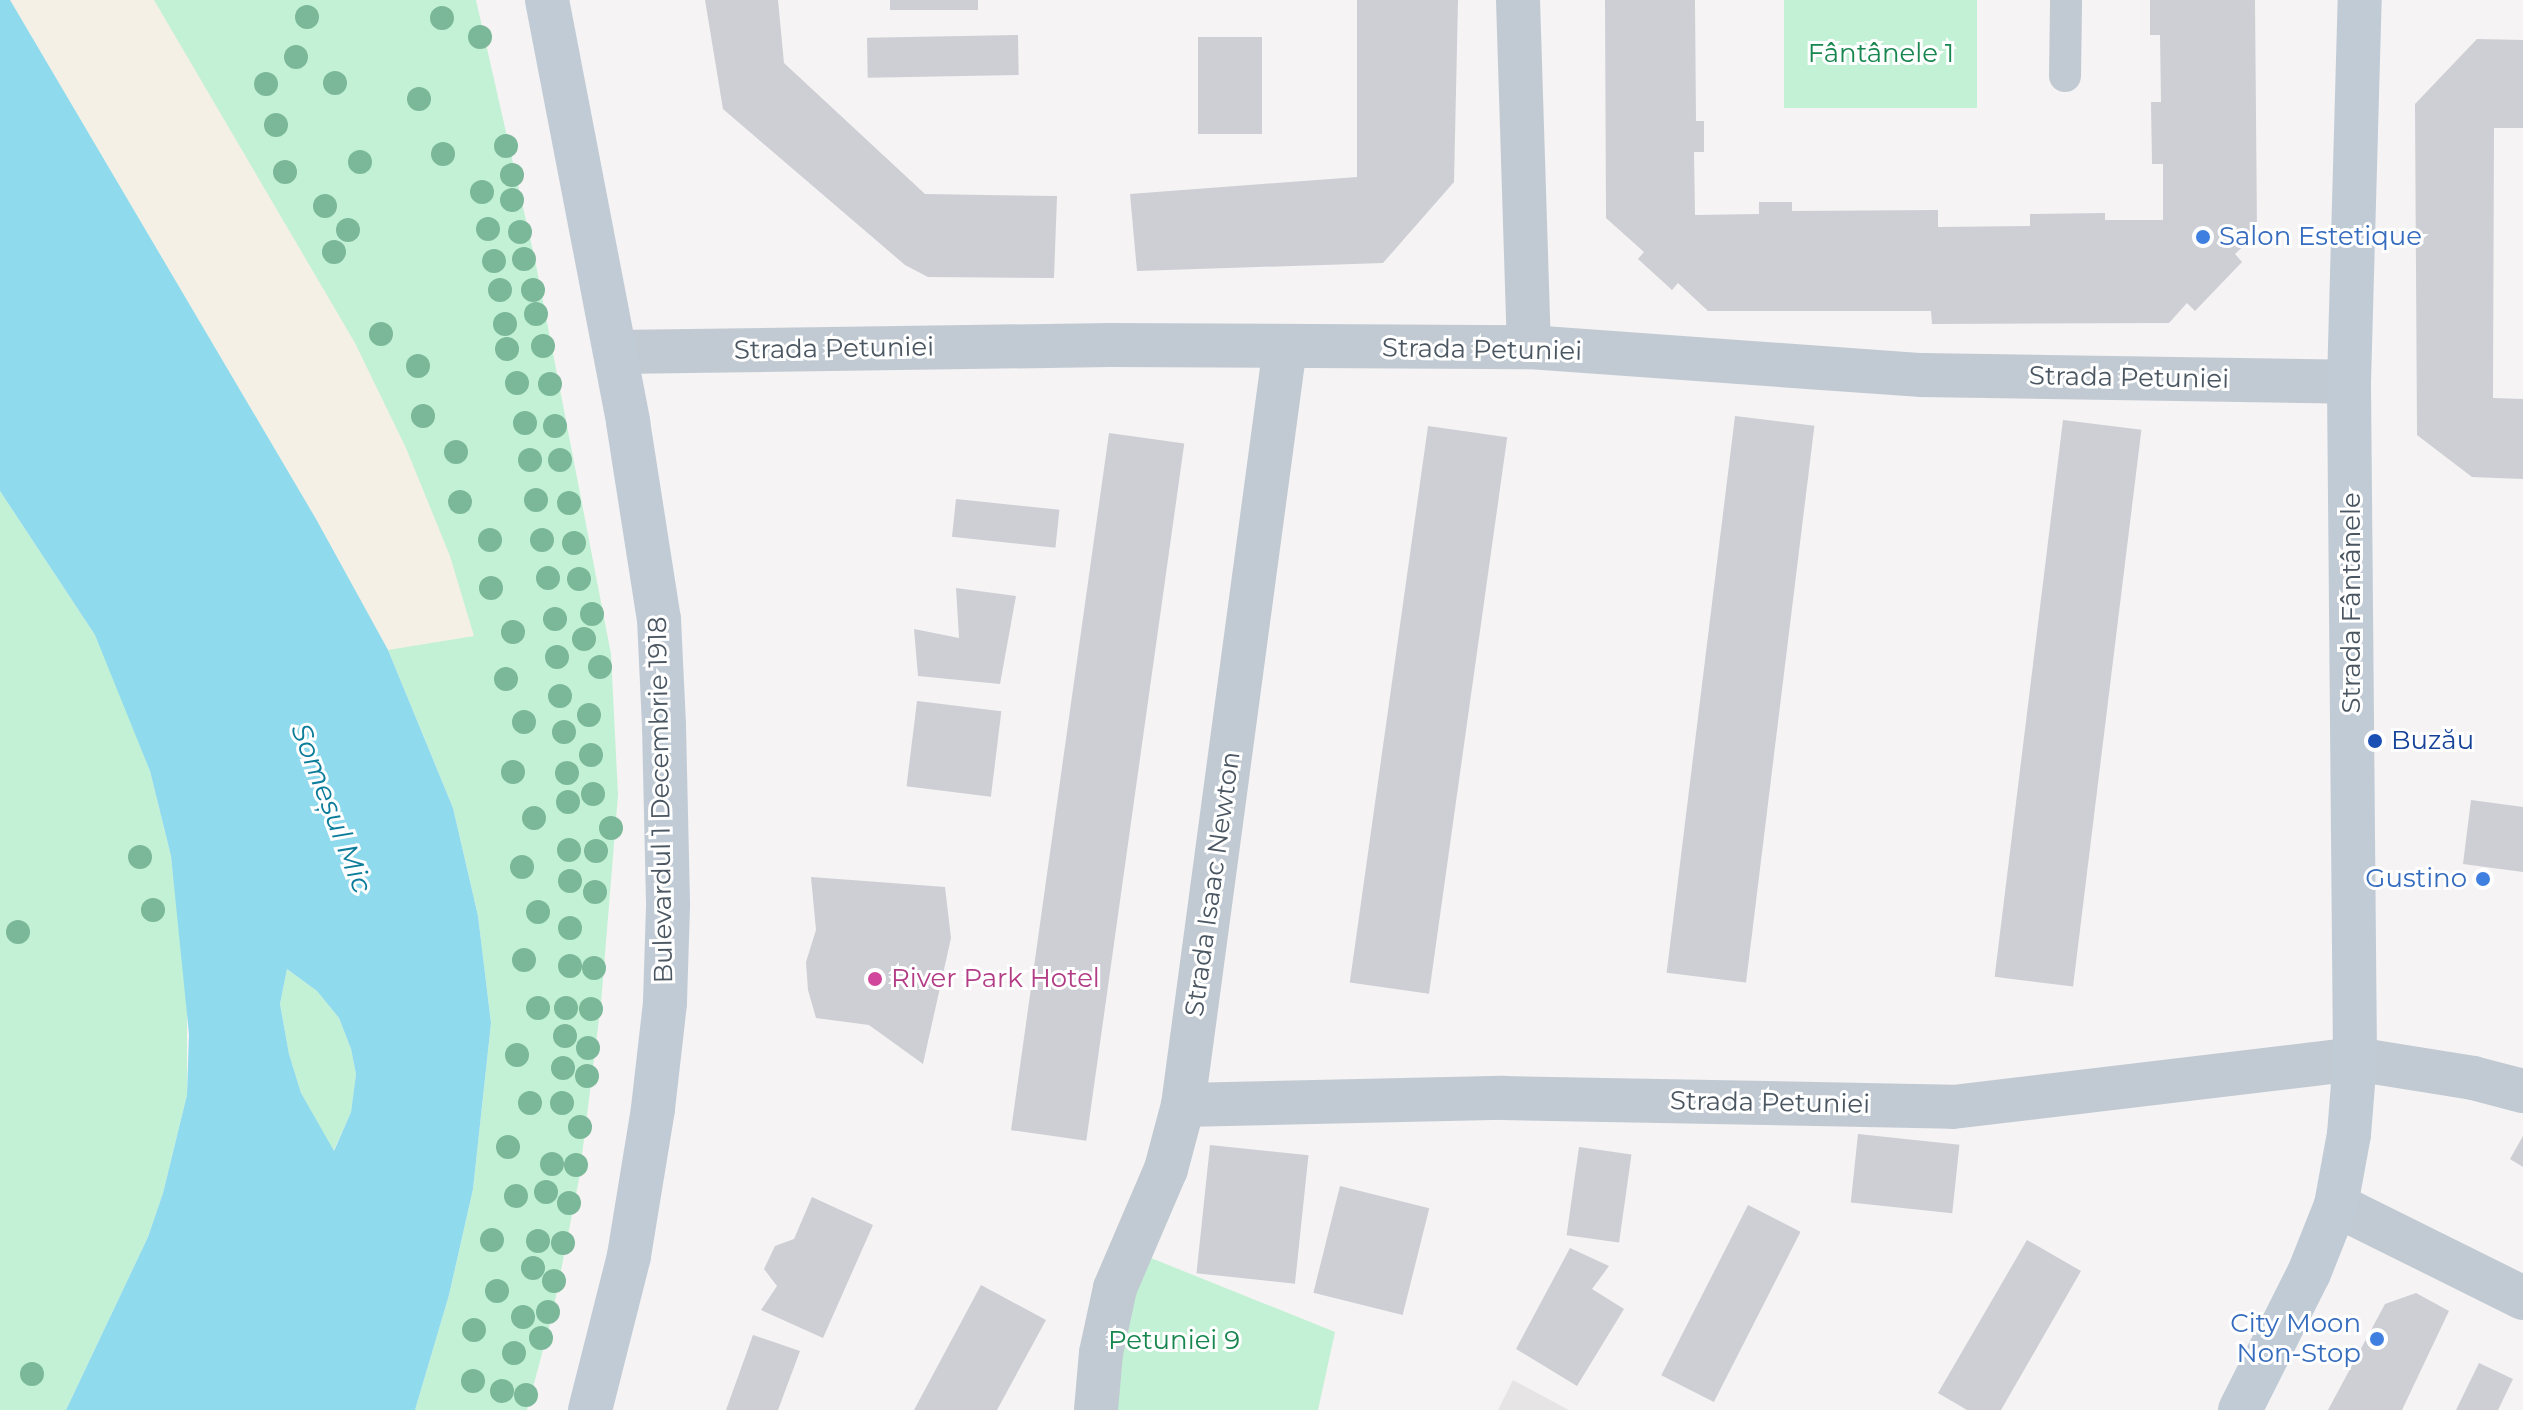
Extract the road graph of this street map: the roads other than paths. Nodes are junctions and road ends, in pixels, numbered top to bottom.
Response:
1 (547, 0) edge
2 (1518, 0) edge
3 (2066, 0) edge
4 (2360, 0) edge
5 (2065, 76) dead end
6 (1285, 347) junction
7 (1529, 347) junction
8 (615, 352) junction
9 (2349, 382) junction
10 (2355, 1059) junction
11 (2523, 1091) edge
12 (1183, 1105) junction
13 (2336, 1205) junction
14 (2523, 1298) edge
15 (590, 1410) edge
16 (1096, 1410) edge
17 (2240, 1410) edge

1 - 8 main road, Bulevardul 1 Decembrie 1918
2 - 7 street
3 - 5 lane
4 - 9 main road, Strada Fântânele
6 - 7 street, Strada Petuniei
6 - 8 street, Strada Petuniei
6 - 12 street, Strada Isaac Newton
7 - 9 street, Strada Petuniei
8 - 15 main road, Bulevardul 1 Decembrie 1918
9 - 10 main road, Strada Fântânele
10 - 11 street, Strada Petuniei
10 - 12 street, Strada Petuniei
10 - 13 main road, Strada Fântânele
12 - 16 street, Strada Isaac Newton
13 - 14 street
13 - 17 main road, Strada Fântânele

